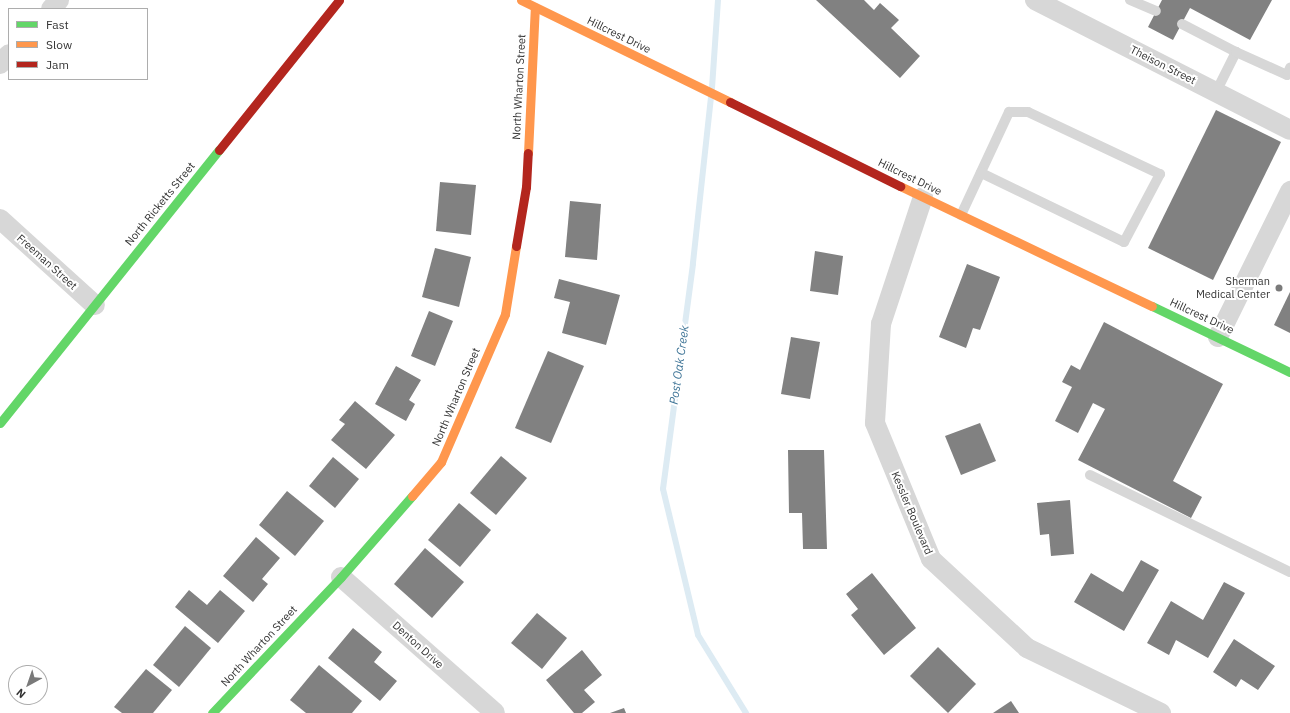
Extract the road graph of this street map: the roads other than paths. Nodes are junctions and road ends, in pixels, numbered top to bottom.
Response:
1 (59, 0) edge
2 (339, 0) edge
3 (521, 0) edge
4 (1035, 0) edge
5 (1130, 0) edge
6 (535, 7) junction
7 (52, 8) edge
8 (1156, 11) dead end
9 (1182, 24) dead end
10 (1236, 52) junction
11 (8, 55) edge
12 (0, 64) edge
13 (1290, 68) edge
14 (1216, 92) junction
15 (1290, 130) edge
16 (981, 174) junction
17 (1290, 190) edge
18 (923, 197) junction
19 (961, 215) junction
20 (0, 219) edge
21 (95, 305) junction
22 (1218, 337) junction
23 (1290, 372) edge
24 (0, 422) edge
25 (1090, 475) dead end
26 (1290, 572) edge
27 (341, 576) junction
28 (212, 713) edge
29 (495, 713) edge
30 (1161, 713) edge

1 - 7 street
2 - 21 street, North Ricketts Street
3 - 6 street, Hillcrest Drive
4 - 14 street, Theison Street
5 - 8 lane
6 - 18 street, Hillcrest Drive
6 - 27 street, North Wharton Street
9 - 10 lane
10 - 13 lane
10 - 14 lane
11 - 12 street
14 - 15 street, Theison Street
16 - 16 lane
16 - 19 lane
17 - 22 street
18 - 19 street, Hillcrest Drive
18 - 30 street, Kessler Boulevard
19 - 22 street, Hillcrest Drive
20 - 21 street, Freeman Street
21 - 24 street, North Ricketts Street
22 - 23 street, Hillcrest Drive
25 - 26 lane
27 - 28 street, North Wharton Street
27 - 29 street, Denton Drive

